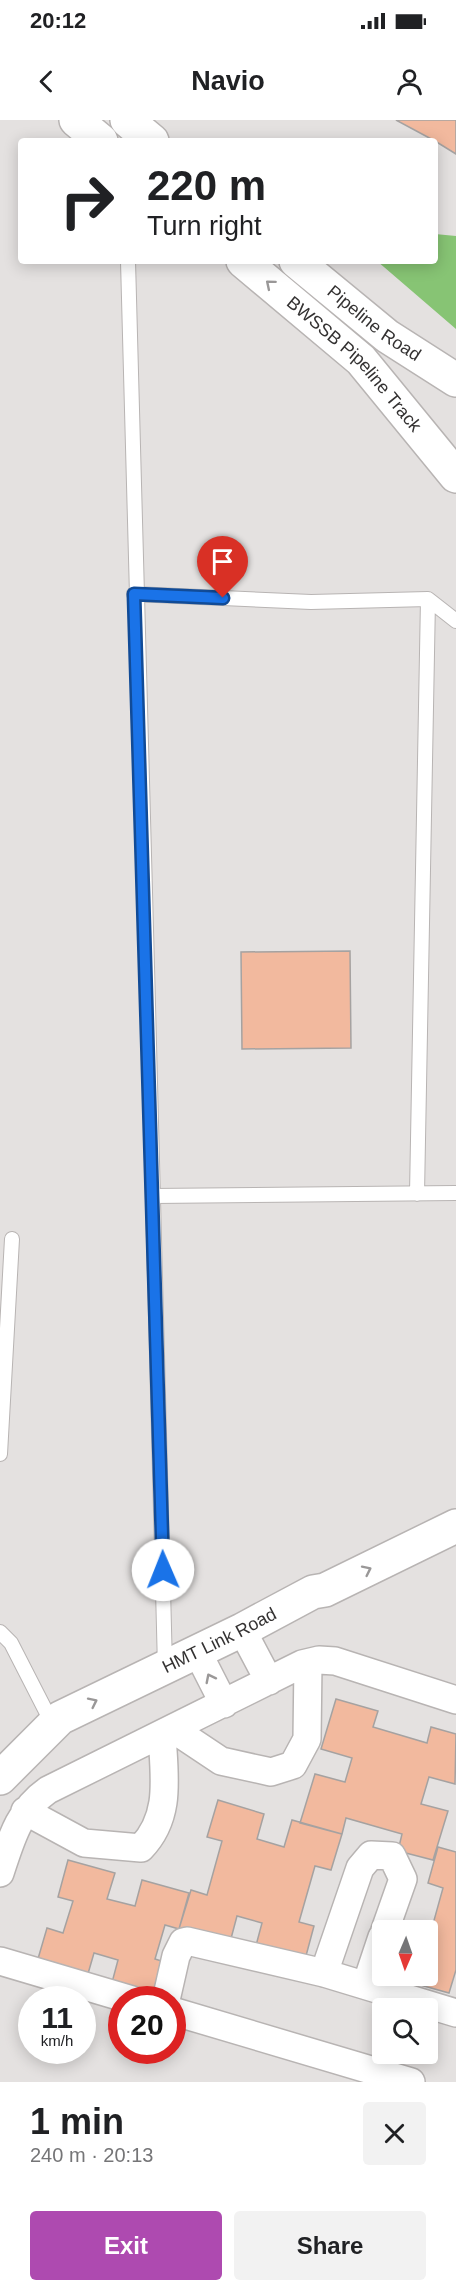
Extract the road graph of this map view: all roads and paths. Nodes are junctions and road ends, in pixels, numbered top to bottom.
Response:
1 (76, 120) edge
2 (127, 120) edge
3 (97, 138) edge
4 (148, 138) edge
5 (128, 264) edge
6 (247, 264) edge
7 (300, 264) edge
8 (456, 380) edge
9 (456, 476) edge
10 (134, 594) junction
11 (428, 599) junction
12 (456, 621) edge
13 (456, 1193) edge
14 (417, 1194) junction
15 (153, 1196) junction
16 (12, 1239) dead end
17 (0, 1454) edge
18 (456, 1526) edge
19 (242, 1630) junction
20 (0, 1632) edge
21 (197, 1651) junction
22 (308, 1663) junction
23 (165, 1667) junction
24 (269, 1681) junction
25 (456, 1700) edge
26 (224, 1704) junction
27 (53, 1725) junction
28 (167, 1732) junction
29 (13, 1757) edge
30 (0, 1778) edge
31 (25, 1811) junction
32 (0, 1873) edge
33 (389, 1920) edge
34 (0, 1961) edge
35 (372, 1967) edge
36 (324, 1973) junction
37 (366, 1985) junction
38 (169, 1986) edge
39 (108, 1993) edge
40 (456, 2013) edge
41 (186, 2015) edge
42 (411, 2082) edge

1 - 3 main road
2 - 4 main road
5 - 10 lane
9 -> 6 main road, BWSSB Pipeline Track
7 - 8 main road, Pipeline Road
10 - 11 lane
10 - 15 lane
11 - 12 lane
11 - 14 lane
13 - 14 lane
14 - 15 lane
15 - 23 lane
16 - 17 lane
19 -> 18 main road, HMT Link Road
19 - 21 main road, HMT Link Road
19 - 24 street
20 - 27 lane
21 - 23 main road, HMT Link Road
26 -> 21 street
22 - 24 street
22 - 25 street
22 - 28 street
27 -> 23 main road, HMT Link Road
24 - 26 street
26 - 28 street
27 - 29 main road, HMT Link Road
28 - 31 street
28 - 31 street
29 - 30 main road, HMT Link Road
31 - 32 street
33 - 36 street
34 - 39 street
35 - 37 street
36 - 37 street
36 - 38 street
37 - 40 street
41 - 42 street

